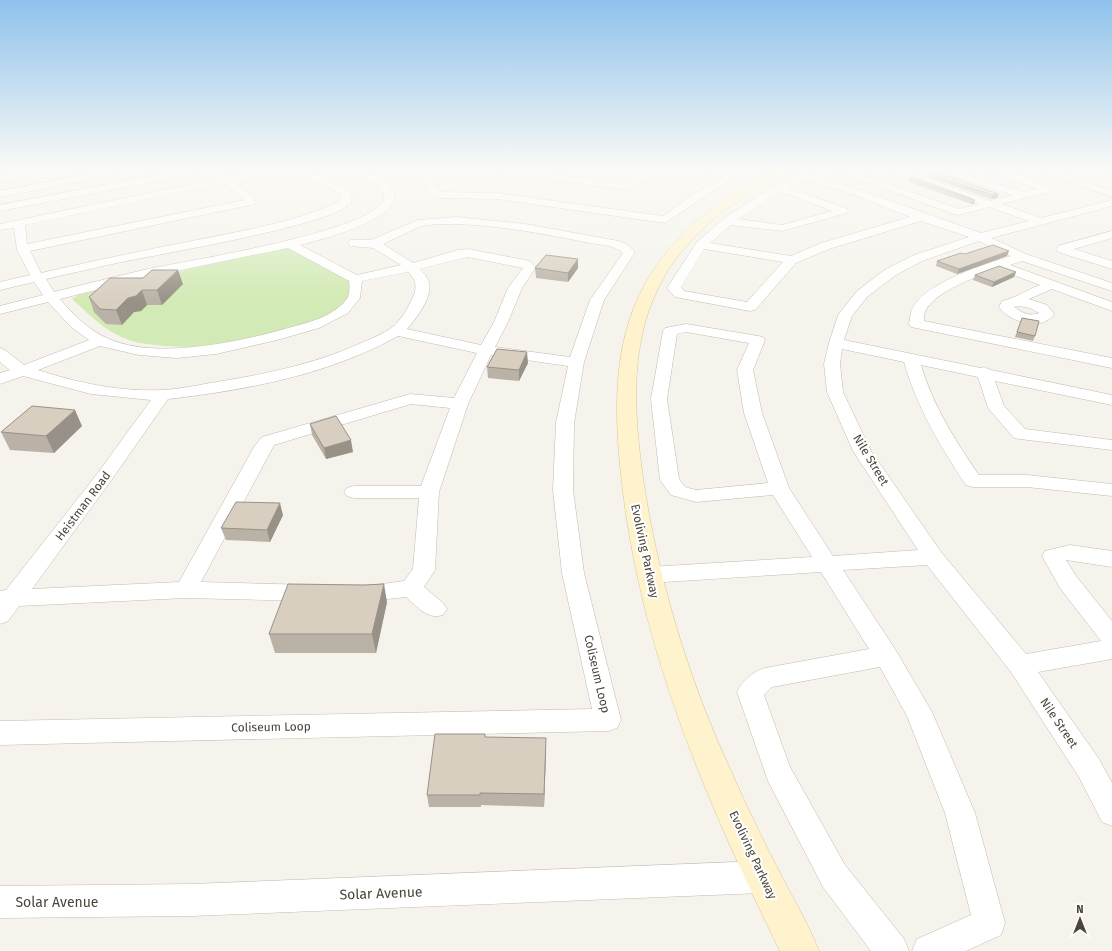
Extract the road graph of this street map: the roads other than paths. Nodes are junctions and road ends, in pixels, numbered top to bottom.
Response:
1 (65, 213) edge
2 (196, 213) edge
3 (324, 213) edge
4 (375, 213) edge
5 (622, 213) edge
6 (674, 213) edge
7 (715, 213) edge
8 (737, 213) edge
9 (834, 213) edge
10 (909, 213) edge
11 (1019, 213) edge
12 (1070, 213) edge
13 (921, 218) junction
14 (1040, 221) junction
15 (727, 222) junction
16 (19, 223) junction
17 (0, 227) edge
18 (1112, 234) edge
19 (980, 237) junction
20 (1094, 239) junction
21 (354, 242) dead end
22 (290, 244) junction
23 (373, 244) junction
24 (1112, 244) edge
25 (701, 245) junction
26 (23, 249) junction
27 (1022, 257) junction
28 (792, 260) junction
29 (998, 265) junction
30 (1112, 265) edge
31 (412, 267) junction
32 (38, 277) junction
33 (355, 279) junction
34 (0, 286) edge
35 (1051, 286) junction
36 (1112, 287) edge
37 (51, 298) junction
38 (1018, 302) dead end
39 (1112, 307) edge
40 (0, 310) edge
41 (396, 331) junction
42 (101, 341) junction
43 (836, 343) junction
44 (486, 350) junction
45 (0, 353) edge
46 (911, 358) junction
47 (576, 362) junction
48 (1112, 363) edge
49 (23, 371) junction
50 (984, 372) junction
51 (0, 379) edge
52 (163, 395) junction
53 (1112, 400) edge
54 (460, 404) junction
55 (1112, 445) edge
56 (779, 488) junction
57 (1112, 490) edge
58 (354, 492) dead end
59 (429, 492) junction
60 (933, 557) junction
61 (1112, 559) edge
62 (828, 564) junction
63 (649, 575) junction
64 (411, 588) junction
65 (186, 590) junction
66 (4, 604) edge
67 (435, 609) dead end
68 (1112, 638) edge
69 (1112, 649) edge
70 (886, 656) junction
71 (1020, 665) junction
72 (0, 733) edge
73 (1112, 812) edge
74 (762, 877) junction
75 (0, 902) edge
76 (800, 951) edge
77 (892, 951) edge
78 (929, 951) edge

1 - 16 street
2 - 26 street
3 - 32 street
4 - 22 street
5 - 6 street
7 - 63 street, Evoliving Parkway
8 - 15 street
9 - 15 street
10 - 13 street
11 - 14 street
12 - 14 street, Nile Street
13 - 19 street
13 - 28 street
14 - 19 street, Nile Street
15 - 25 street
16 - 17 street
16 - 26 street
18 - 20 street
19 - 27 street
19 - 43 street, Nile Street
20 - 24 street
20 - 30 street
21 - 23 street
22 - 33 street
22 - 37 street
23 - 31 street
23 - 47 street, Coliseum Loop
25 - 28 street
25 - 28 street
26 - 32 street
27 - 29 street
27 - 36 street
29 - 35 street
29 - 48 street
31 - 33 street
31 - 41 street
31 - 44 street
32 - 34 street
32 - 37 street
33 - 42 street
35 - 38 street
35 - 39 street
37 - 40 street
37 - 42 street
41 - 44 street
41 - 52 street
42 - 49 street
43 - 46 street
43 - 60 street, Nile Street
44 - 47 street
44 - 54 street
45 - 49 street
46 - 50 street
46 - 57 street
47 - 72 street, Coliseum Loop
49 - 51 street
49 - 52 street
50 - 53 street
50 - 55 street
52 - 66 street, Heistman Road
54 - 59 street
54 - 65 street
56 - 56 street
56 - 62 street
58 - 59 street
59 - 64 street
60 - 62 street
60 - 71 street, Nile Street
61 - 68 street
62 - 63 street
62 - 70 street
63 - 74 street, Evoliving Parkway
64 - 65 street
64 - 67 street
65 - 66 street
69 - 71 street
70 - 77 street
70 - 78 street
71 - 73 street, Nile Street
74 - 75 street, Solar Avenue
74 - 76 street, Evoliving Parkway

